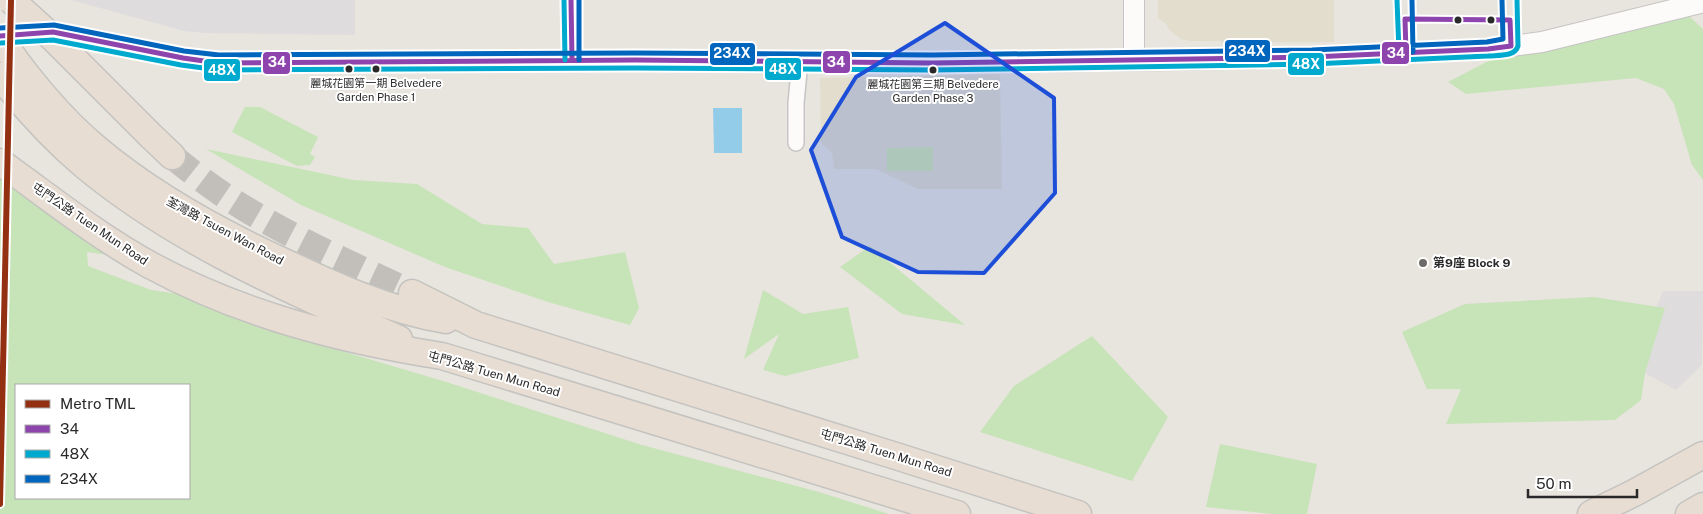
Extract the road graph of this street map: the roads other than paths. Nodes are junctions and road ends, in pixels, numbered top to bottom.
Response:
1 (11, 0) edge
2 (571, 0) edge
3 (1134, 0) edge
4 (1702, 5) edge
5 (10, 36) edge
6 (572, 60) junction
7 (1134, 60) junction
8 (800, 61) junction
9 (0, 76) edge
10 (796, 143) dead end
11 (172, 156) tunnel mouth
12 (91, 158) junction
13 (0, 162) edge
14 (412, 293) tunnel mouth
15 (476, 325) junction
16 (442, 356) junction
17 (1703, 455) edge
18 (1703, 506) edge
19 (957, 514) edge
20 (1078, 514) edge
21 (1591, 514) edge
22 (1689, 514) edge

1 - 11 highway, bridge
2 - 6 street
3 - 7 street
4 - 7 street
5 - 6 street
5 - 12 highway, 荃灣路 Tsuen Wan Road
6 - 8 street
7 - 8 street
8 - 10 street
9 - 12 highway, 荃灣路 Tsuen Wan Road
12 - 15 highway, 荃灣路 Tsuen Wan Road
12 - 16 highway, 荃灣路 Tsuen Wan Road
13 - 16 highway, 屯門公路 Tuen Mun Road
14 - 15 highway, 屯門公路 Tuen Mun Road
15 - 20 highway, 屯門公路 Tuen Mun Road
16 - 19 highway, 屯門公路 Tuen Mun Road
17 - 21 highway
18 - 22 highway

